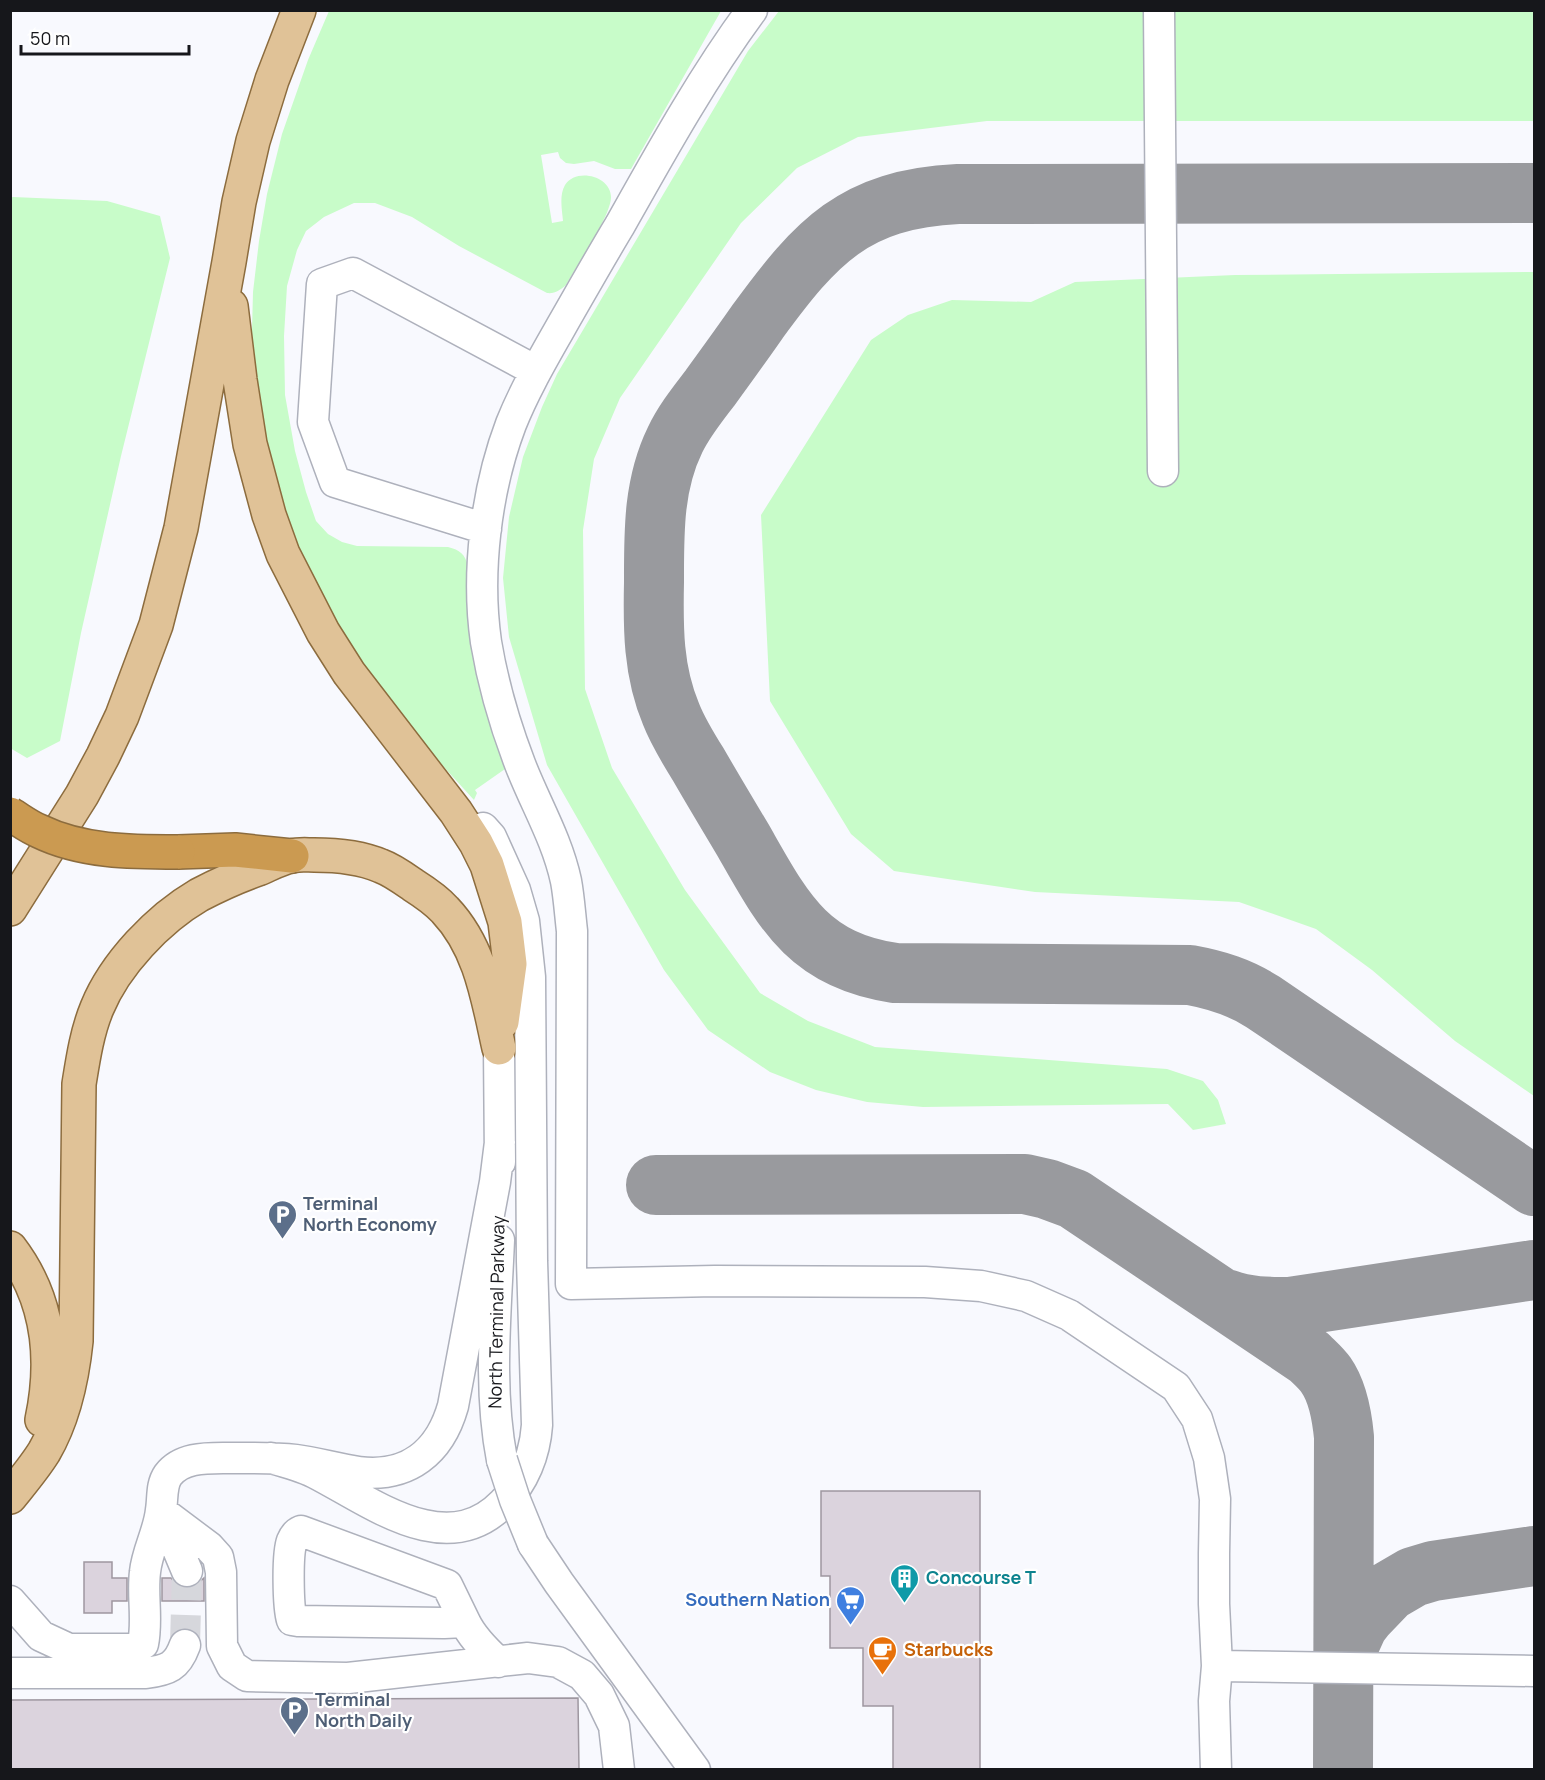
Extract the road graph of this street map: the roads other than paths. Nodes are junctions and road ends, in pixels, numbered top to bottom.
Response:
1 (299, 10) edge
2 (752, 10) edge
3 (1159, 10) edge
4 (229, 262) junction
5 (536, 371) junction
6 (1162, 471) dead end
7 (486, 529) junction
8 (433, 782) junction
9 (10, 814) edge
10 (291, 856) junction
11 (10, 909) edge
12 (499, 1048) junction
13 (500, 1142) junction
14 (10, 1248) edge
15 (271, 1458) junction
16 (18, 1487) edge
17 (161, 1511) junction
18 (187, 1571) tunnel mouth
19 (10, 1601) edge
20 (466, 1624) junction
21 (185, 1645) tunnel mouth
22 (498, 1662) junction
23 (1217, 1666) junction
24 (440, 1668) junction
25 (1534, 1671) edge
26 (10, 1673) edge
27 (619, 1770) edge
28 (695, 1770) edge
29 (1216, 1770) edge

1 - 4 main road
2 - 5 street
3 - 6 street
4 - 8 main road
4 - 11 main road
5 - 7 street
5 - 7 street
7 - 23 street
8 - 12 main road
8 - 15 street
9 - 10 highway, bridge
10 - 12 main road
10 - 16 main road
12 - 13 street, North Terminal Parkway
13 - 15 street
13 - 28 street, North Terminal Parkway, bridge
14 - 16 main road
15 - 17 street
17 - 18 street
17 - 19 street
17 - 24 street
20 - 20 street
20 - 22 street
20 - 24 street
21 - 26 street
22 - 24 street
22 - 27 street
23 - 25 street
23 - 29 street

